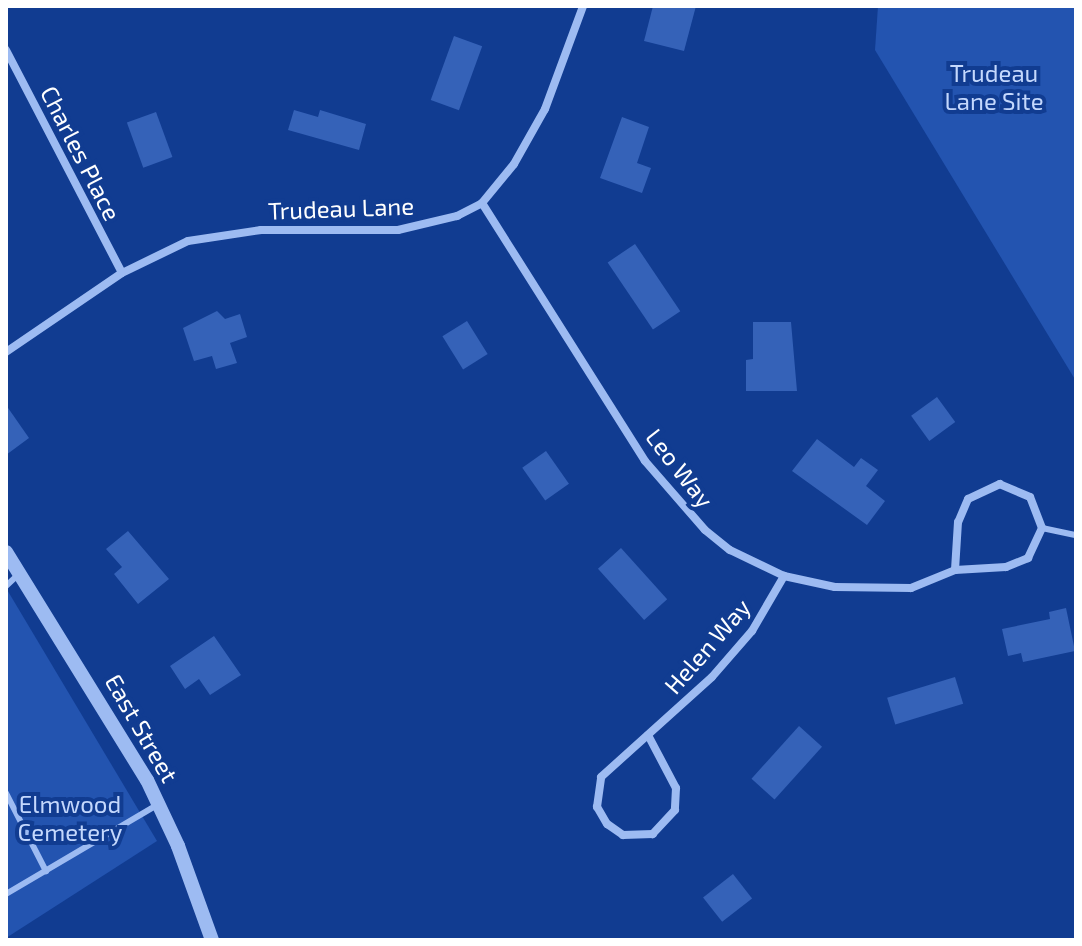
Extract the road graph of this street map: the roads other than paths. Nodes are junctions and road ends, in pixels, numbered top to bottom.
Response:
1 (583, 6) edge
2 (6, 50) edge
3 (482, 203) junction
4 (122, 273) junction
5 (6, 352) edge
6 (1042, 528) junction
7 (1076, 535) edge
8 (6, 552) edge
9 (955, 570) junction
10 (20, 574) junction
11 (784, 576) junction
12 (6, 586) edge
13 (648, 735) junction
14 (6, 793) edge
15 (159, 804) junction
16 (46, 871) junction
17 (6, 894) edge
18 (212, 940) edge

1 - 3 street, Trudeau Lane
2 - 4 street, Charles Place
3 - 4 street, Trudeau Lane
3 - 11 street, Leo Way
4 - 5 street, Trudeau Lane
6 - 7 lane
6 - 9 street, Leo Way
6 - 9 street
8 - 10 street, East Street
9 - 11 street, Leo Way
10 - 12 lane
10 - 15 street, East Street
11 - 13 street, Helen Way
13 - 13 street, Helen Way
14 - 16 lane
15 - 16 lane
15 - 18 street, East Street
16 - 17 lane

